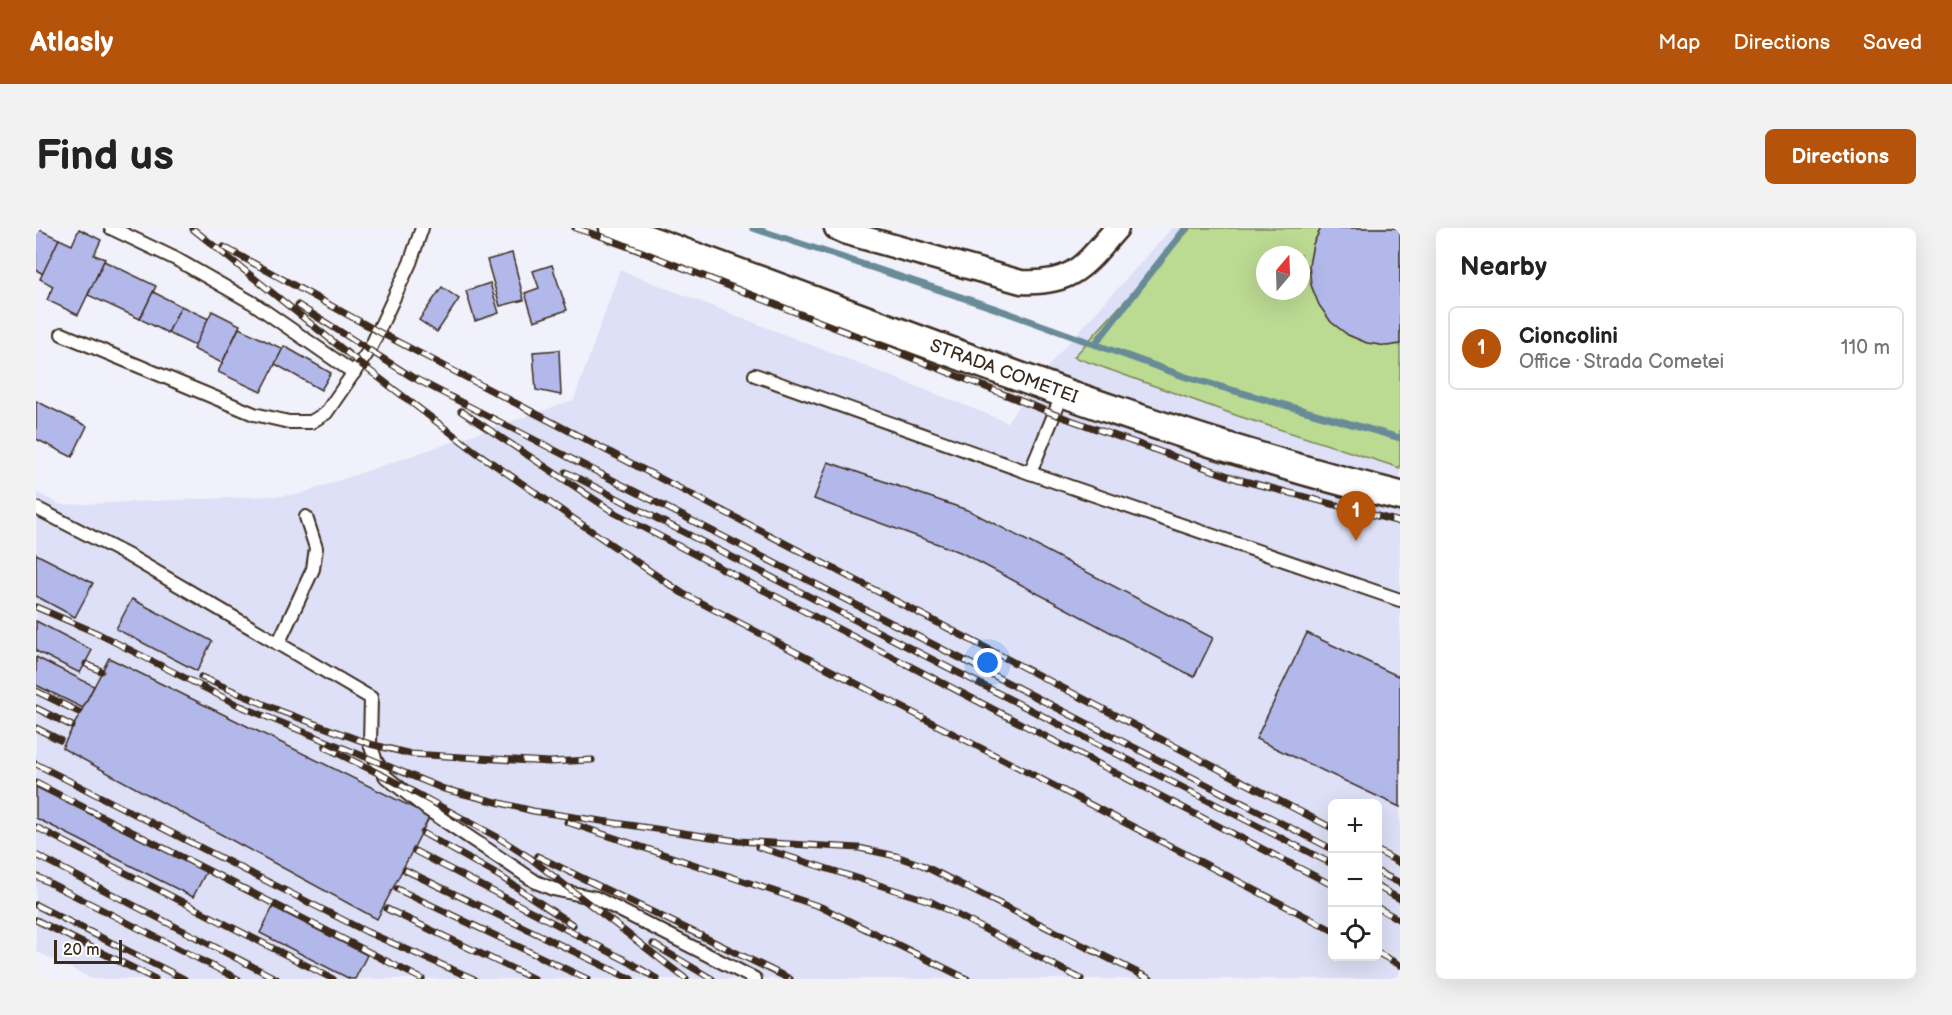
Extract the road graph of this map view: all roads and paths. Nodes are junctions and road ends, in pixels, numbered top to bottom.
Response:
1 (111, 228) edge
2 (422, 228) edge
3 (614, 228) edge
4 (836, 228) edge
5 (1118, 228) edge
6 (62, 334) dead end
7 (354, 373) junction
8 (755, 375) dead end
9 (1063, 393) junction
10 (1030, 473) junction
11 (1400, 496) edge
12 (36, 508) edge
13 (306, 517) dead end
14 (1400, 600) edge
15 (279, 644) junction
16 (755, 979) edge

1 - 7 lane
2 - 7 lane
3 - 9 street, STRADA COMETEI
4 - 5 street
6 - 7 lane
8 - 10 lane
9 - 10 lane
9 - 11 street, STRADA COMETEI
10 - 14 lane
12 - 15 lane
13 - 15 lane
15 - 16 lane

